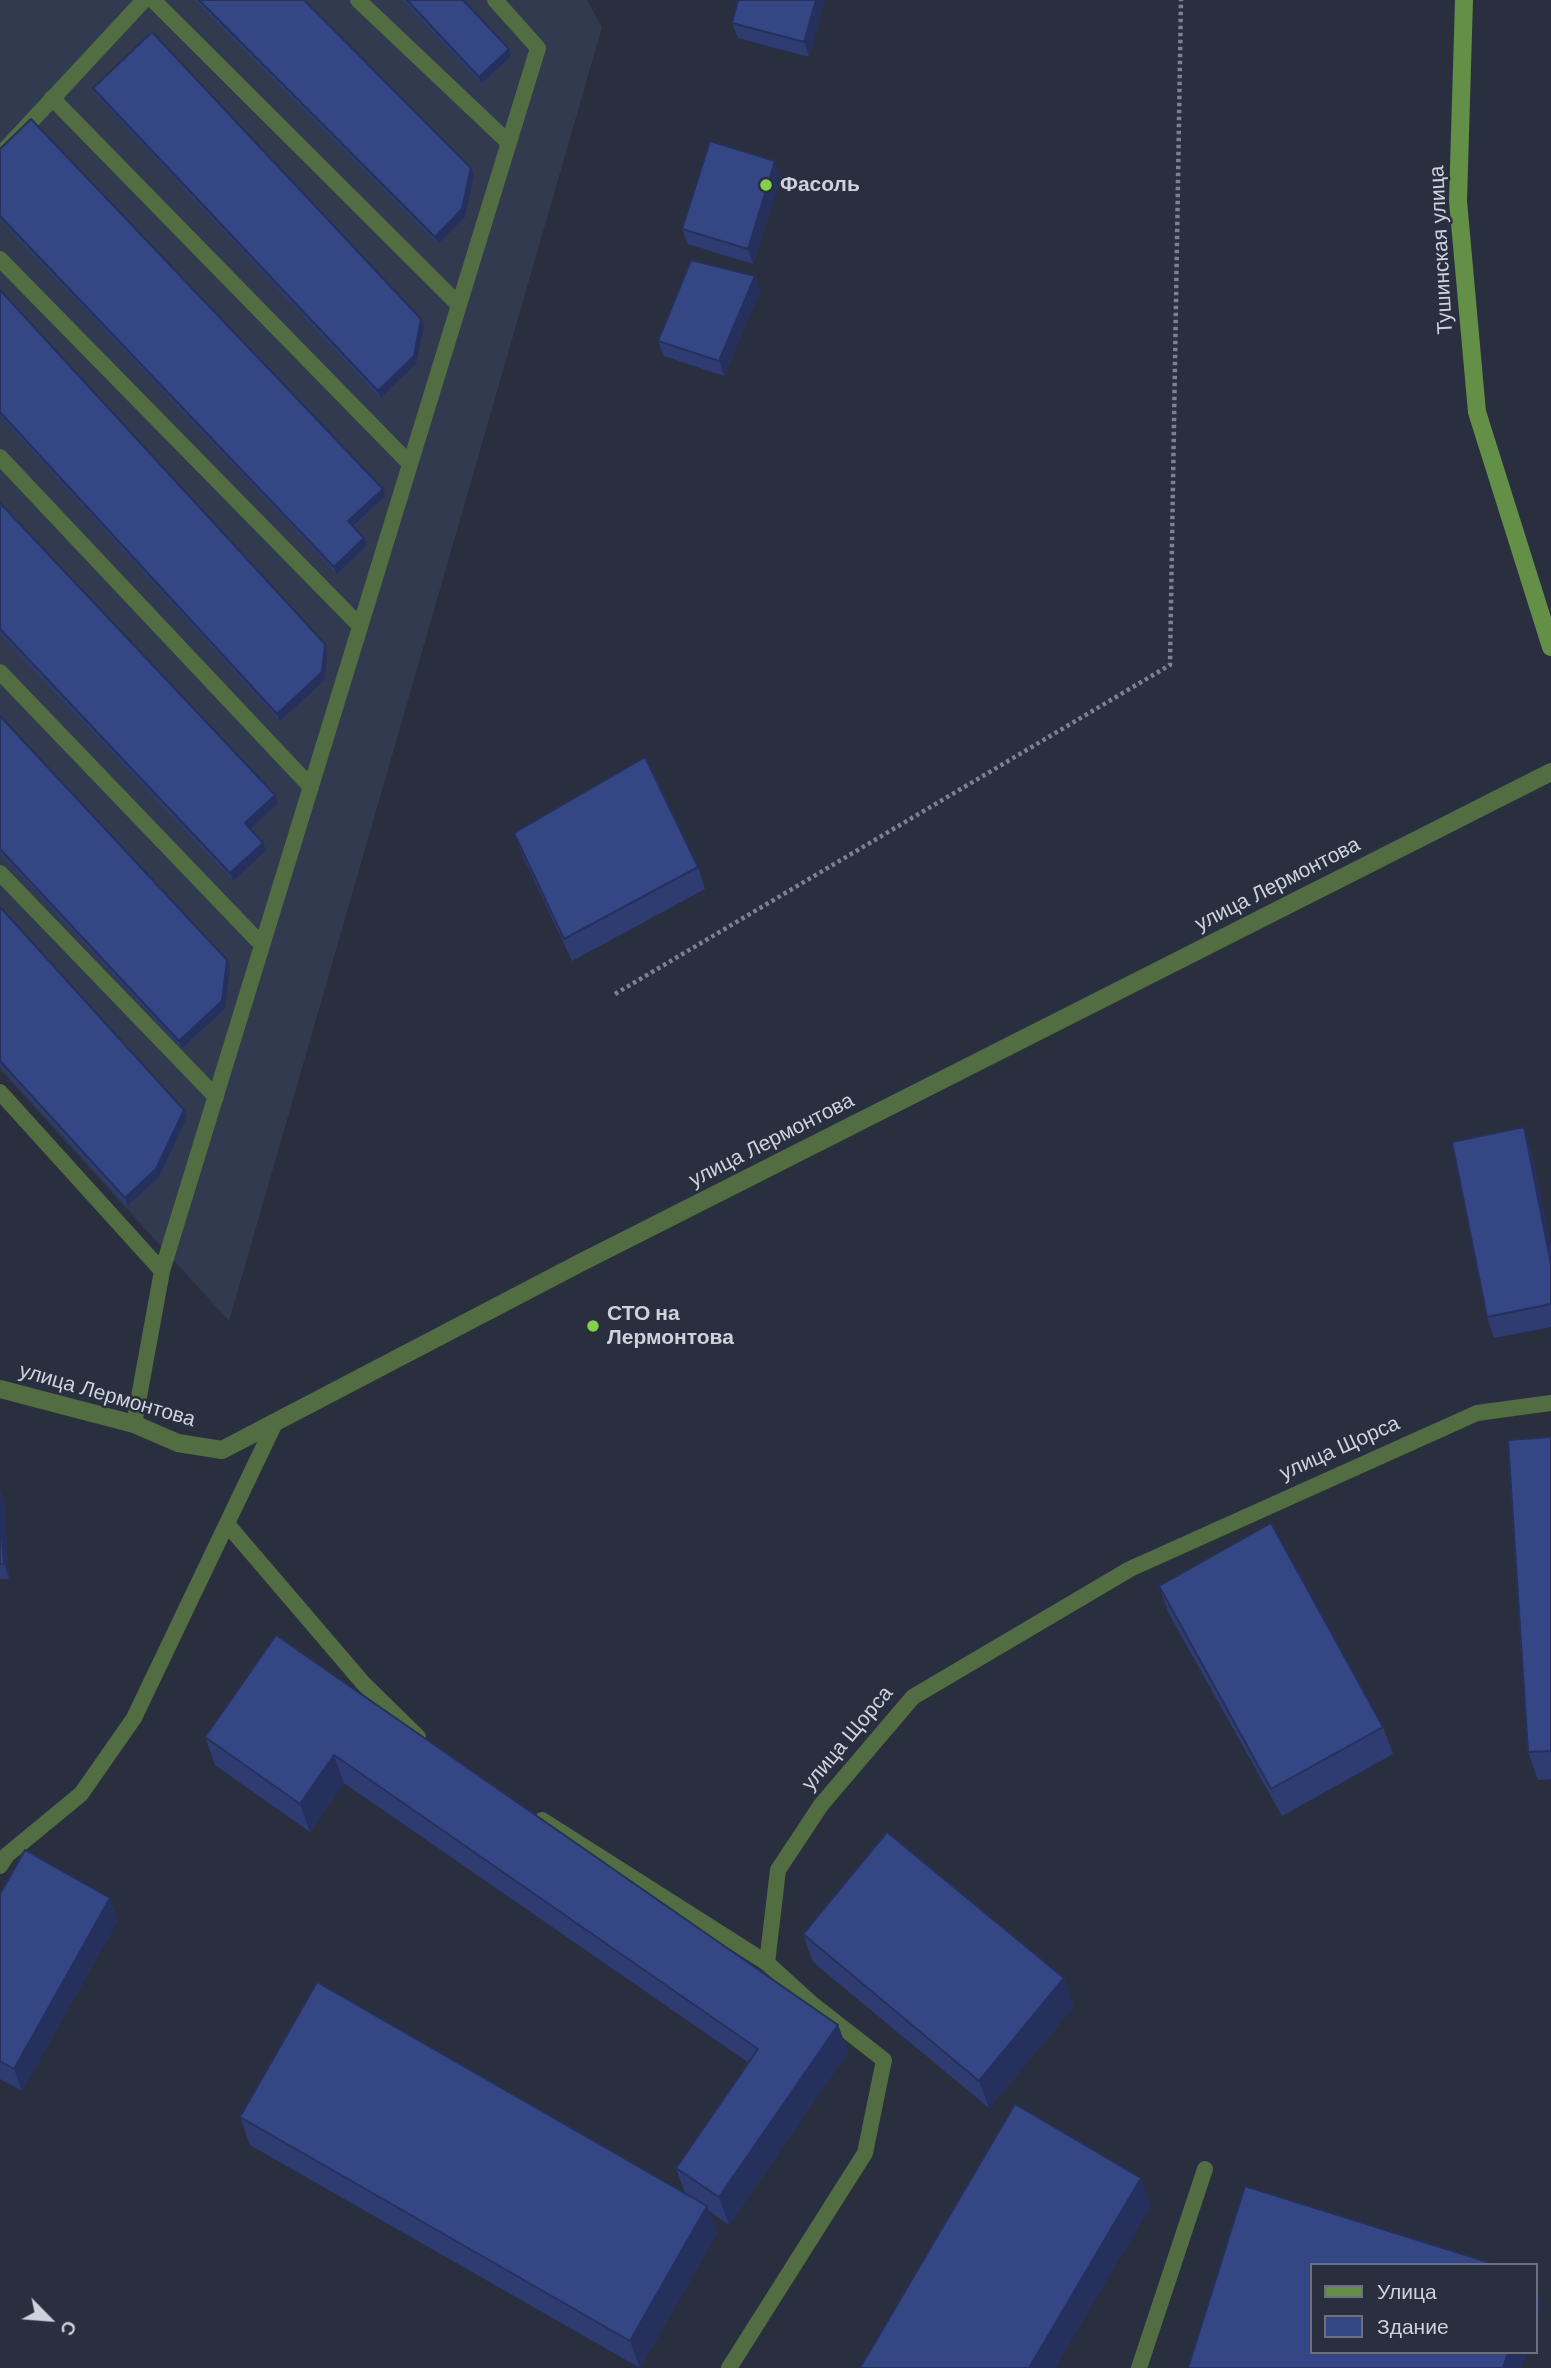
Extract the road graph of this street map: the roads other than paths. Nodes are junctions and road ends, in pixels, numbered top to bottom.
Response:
1 (144, 0) edge
2 (153, 0) edge
3 (358, 0) edge
4 (495, 0) edge
5 (1464, 0) edge
6 (52, 98) junction
7 (509, 143) junction
8 (0, 155) edge
9 (0, 260) edge
10 (459, 305) junction
11 (0, 457) edge
12 (410, 464) junction
13 (360, 626) junction
14 (1551, 647) edge
15 (0, 672) edge
16 (1551, 772) edge
17 (311, 787) junction
18 (0, 873) edge
19 (262, 945) junction
20 (0, 1092) edge
21 (216, 1097) junction
22 (162, 1271) junction
23 (0, 1389) edge
24 (1551, 1403) edge
25 (134, 1424) junction
26 (274, 1425) junction
27 (227, 1524) junction
28 (430, 1746) edge
29 (533, 1814) edge
30 (0, 1866) edge
31 (767, 1963) junction
32 (1205, 2169) dead end
33 (730, 2368) edge
34 (1139, 2368) edge

1 - 6 lane
2 - 10 lane
3 - 7 lane
4 - 7 lane
5 - 14 main road, Тушинская улица
6 - 8 lane
6 - 12 lane
7 - 10 lane
9 - 13 lane
10 - 12 lane
11 - 17 lane
12 - 13 lane
13 - 17 lane
15 - 19 lane
16 - 26 street, улица Лермонтова
17 - 19 lane
18 - 21 lane
19 - 21 lane
20 - 22 lane
21 - 22 lane
22 - 25 lane
23 - 25 street, улица Лермонтова
24 - 31 lane, улица Щорса
25 - 26 street, улица Лермонтова
26 - 27 lane
27 - 28 lane
27 - 30 lane
29 - 31 lane
31 - 33 lane
32 - 34 lane

